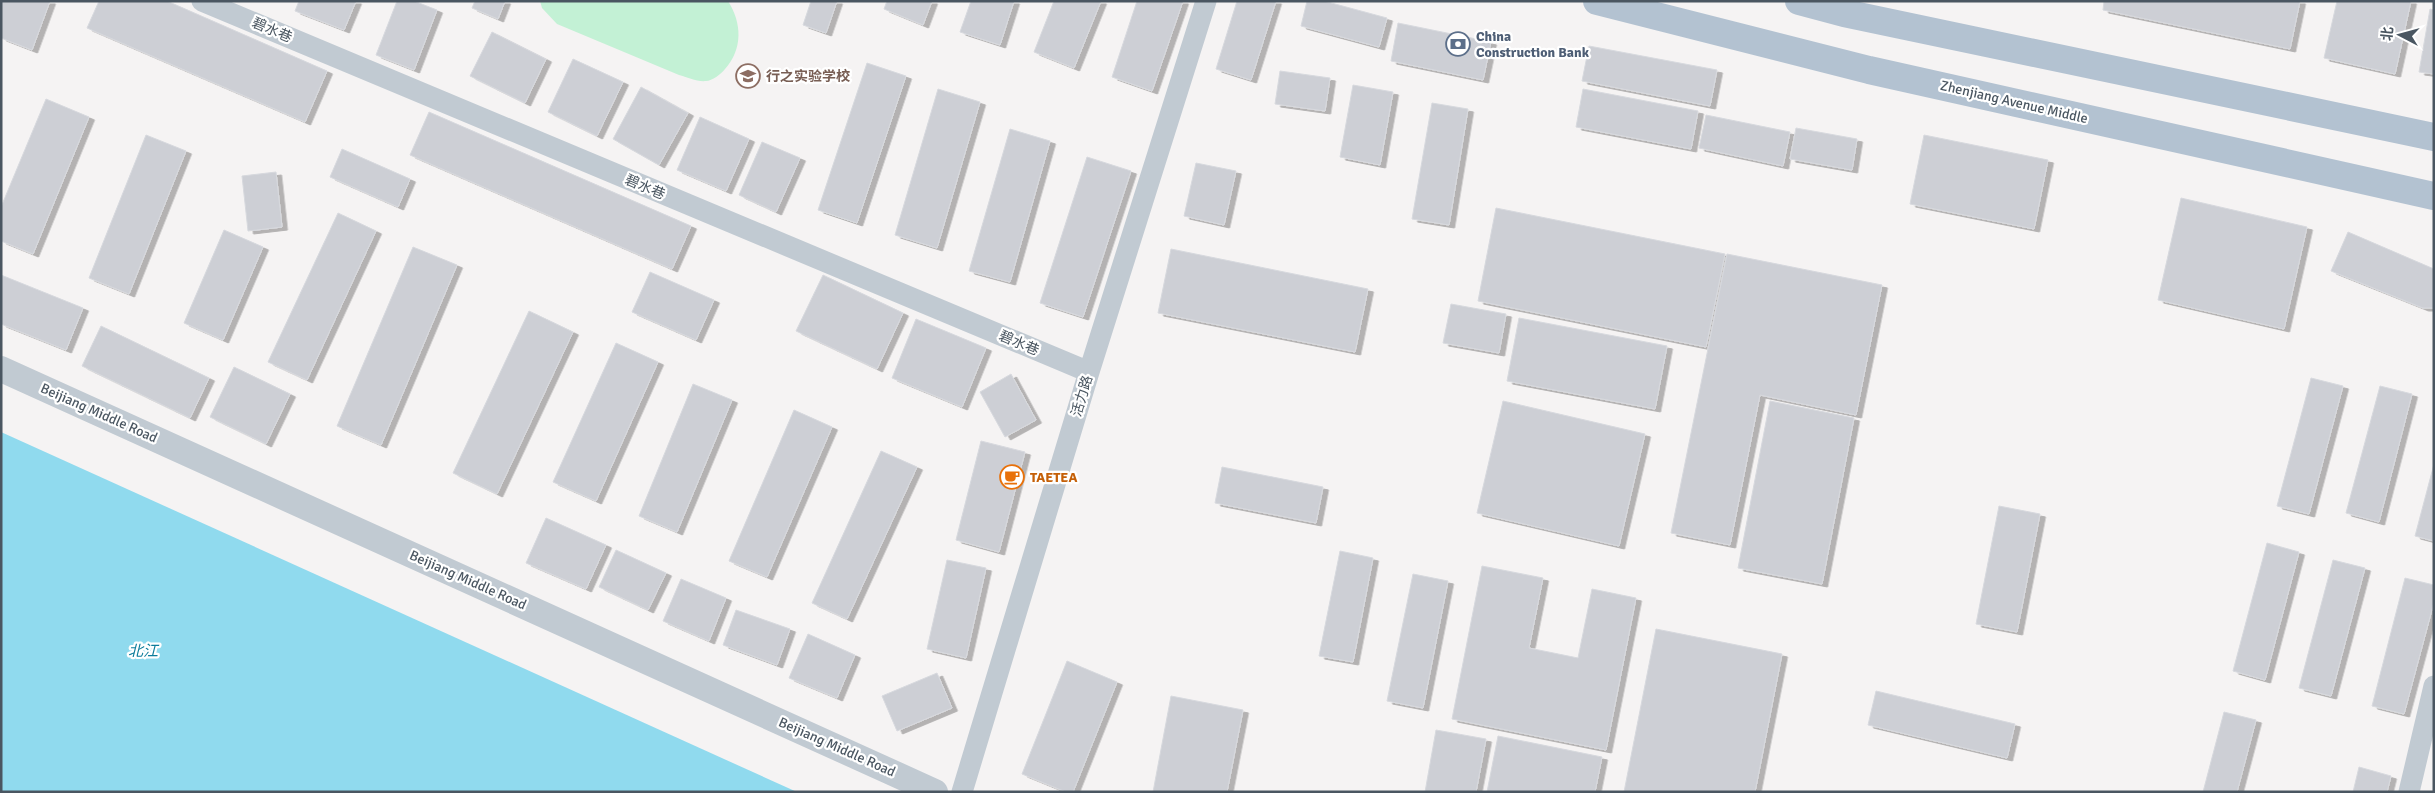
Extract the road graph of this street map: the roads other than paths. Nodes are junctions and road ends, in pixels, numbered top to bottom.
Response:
1 (202, 1) edge
2 (1206, 1) edge
3 (1597, 1) edge
4 (1799, 1) edge
5 (1846, 7) edge
6 (2434, 137) edge
7 (2434, 196) edge
8 (1, 369) edge
9 (1089, 372) junction
10 (2434, 686) edge
11 (2426, 756) edge
12 (935, 792) edge
13 (962, 792) edge
14 (2409, 792) edge

1 - 9 street, 碧水巷
2 - 9 street, 活力路
3 - 7 main road, Zhenjiang Avenue Middle
4 - 5 main road
5 - 6 main road
8 - 12 street, Beijiang Middle Road
9 - 13 street, 活力路
10 - 11 street
11 - 14 street

